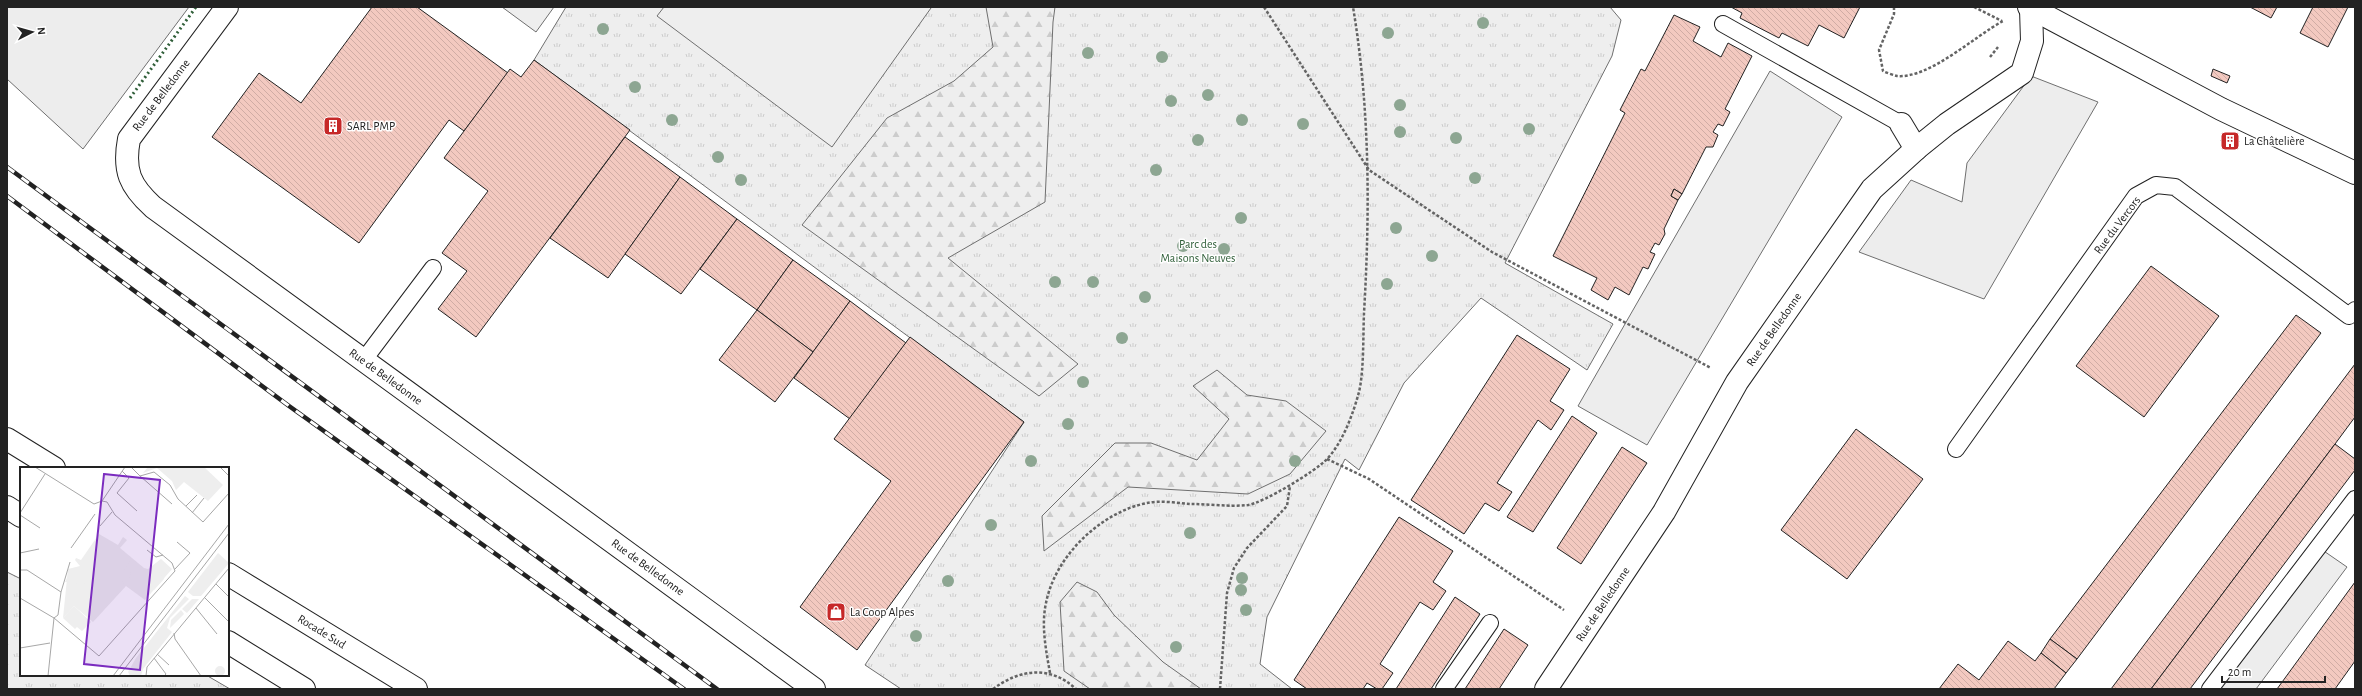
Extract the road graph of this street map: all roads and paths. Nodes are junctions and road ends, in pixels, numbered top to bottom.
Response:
1 (227, 7) edge
2 (1264, 7) edge
3 (1353, 7) edge
4 (1894, 7) edge
5 (2030, 8) edge
6 (1723, 24) dead end
7 (1901, 124) joint
8 (1916, 148) junction
9 (1369, 170) junction
10 (2355, 173) edge
11 (433, 268) dead end
12 (2355, 310) edge
13 (363, 361) junction
14 (1737, 382) junction
15 (7, 439) edge
16 (1956, 450) dead end
17 (1327, 459) junction
18 (52, 467) edge
19 (1290, 485) junction
20 (2355, 499) edge
21 (7, 507) edge
22 (20, 515) edge
23 (229, 575) edge
24 (1490, 623) dead end
25 (1590, 626) junction
26 (229, 643) edge
27 (1050, 673) junction
28 (304, 689) edge
29 (416, 689) edge
30 (814, 689) edge
31 (993, 689) edge
32 (1076, 689) edge
33 (1220, 689) edge
34 (1444, 689) edge
35 (1546, 689) edge
36 (2210, 689) edge

1 - 13 main road, Rue de Belledonne
2 - 9 path
3 - 9 path
4 - 5 path
5 - 8 main road, Rue de Belledonne
5 - 10 main road
6 - 7 lane
7 - 8 main road
8 - 14 main road, Rue de Belledonne
9 - 14 path
9 - 17 path
11 - 13 lane
12 - 16 lane, Rue du Vercors
13 - 30 main road, Rue de Belledonne
14 - 25 main road, Rue de Belledonne
15 - 18 main road
17 - 19 path
17 - 25 path
19 - 27 path
19 - 33 path
20 - 36 lane
21 - 22 main road
23 - 29 main road, Rocade Sud
24 - 34 lane
25 - 35 main road, Rue de Belledonne
26 - 28 main road
27 - 31 path
27 - 32 path

